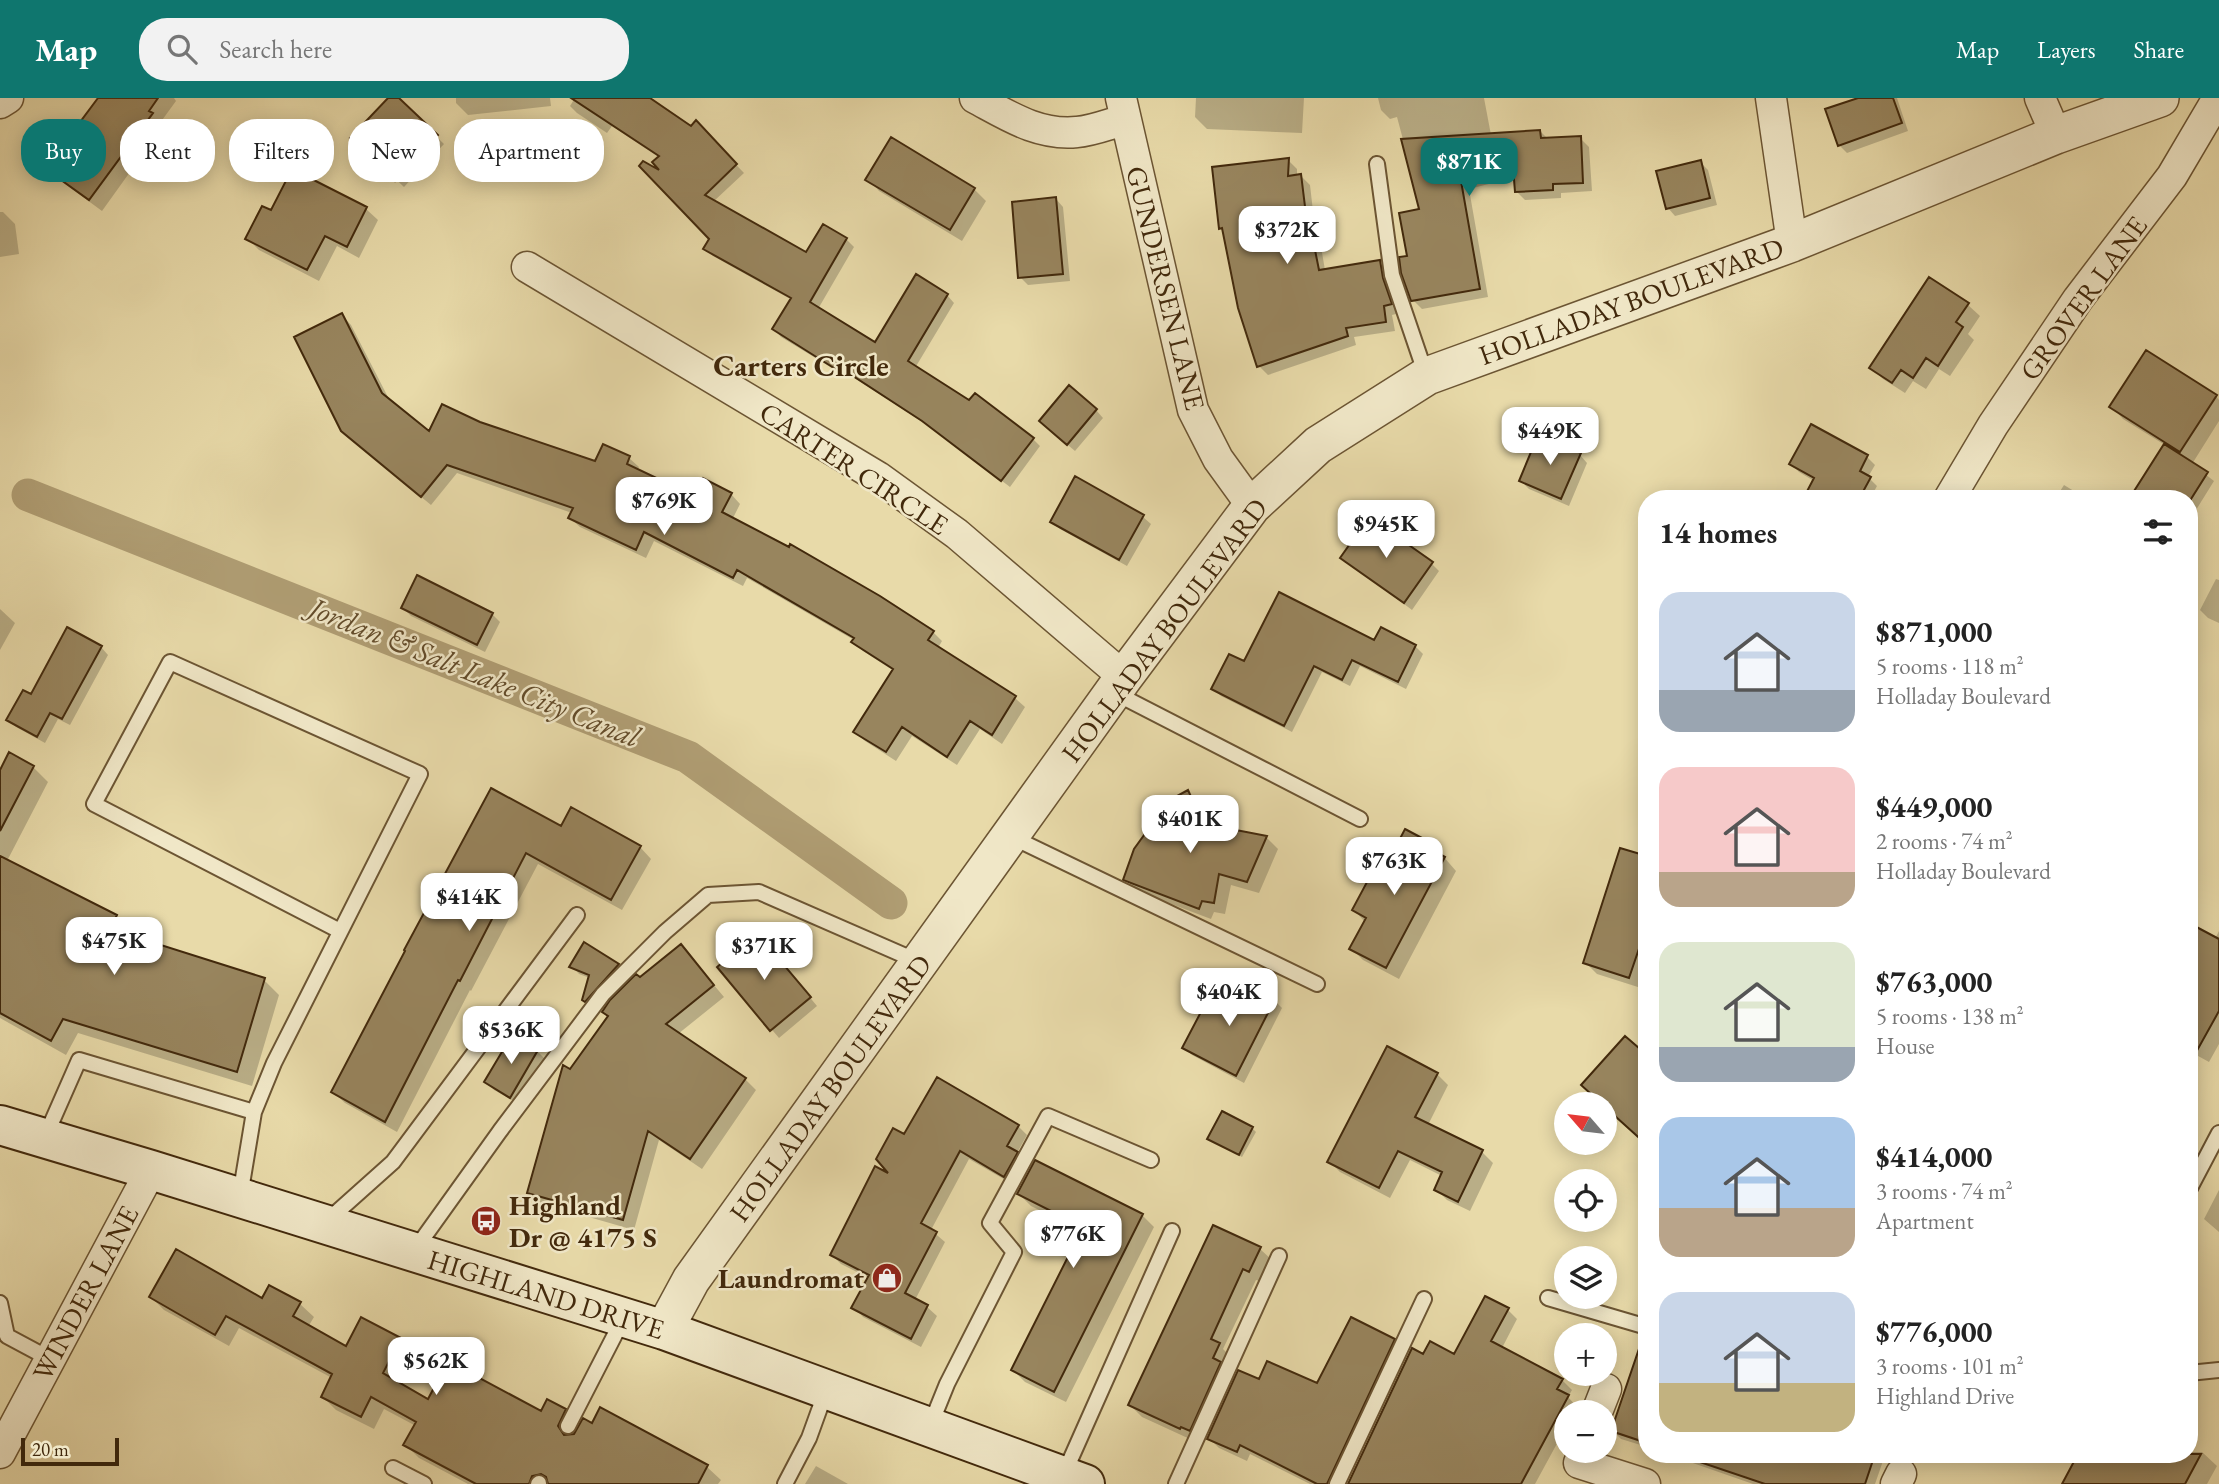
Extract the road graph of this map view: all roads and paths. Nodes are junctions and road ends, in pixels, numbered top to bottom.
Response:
1 (8, 98) edge
2 (975, 98) edge
3 (1771, 98) edge
4 (2040, 98) edge
5 (2160, 98) edge
6 (2218, 98) edge
7 (0, 103) edge
8 (1122, 109) edge
9 (2056, 135) junction
10 (1377, 164) dead end
11 (1792, 243) junction
12 (527, 267) dead end
13 (1427, 376) junction
14 (1954, 490) edge
15 (1252, 506) junction
16 (1119, 685) junction
17 (1360, 819) dead end
18 (1011, 836) junction
19 (577, 915) dead end
20 (340, 931) junction
21 (921, 963) junction
22 (1317, 984) dead end
23 (254, 1112) junction
24 (0, 1125) edge
25 (2219, 1133) edge
26 (45, 1138) junction
27 (1151, 1160) dead end
28 (151, 1170) junction
29 (2198, 1172) edge
30 (240, 1197) junction
31 (324, 1224) junction
32 (1172, 1231) dead end
33 (413, 1252) junction
34 (1279, 1256) dead end
35 (1424, 1298) dead end
36 (1548, 1298) dead end
37 (0, 1303) edge
38 (624, 1317) junction
39 (1638, 1323) edge
40 (664, 1330) junction
41 (50, 1359) junction
42 (2219, 1370) edge
43 (2198, 1372) edge
44 (826, 1389) junction
45 (568, 1426) dead end
46 (930, 1427) junction
47 (0, 1453) edge
48 (1577, 1466) edge
49 (393, 1468) dead end
50 (1070, 1481) edge
51 (424, 1484) edge
52 (785, 1484) edge
53 (1176, 1484) edge
54 (1336, 1484) edge
55 (1645, 1484) edge

1 - 7 street
2 - 8 street
3 - 11 street
4 - 9 street
5 - 9 street, HOLLADAY BOULEVARD
6 - 14 street, GROVER LANE
8 - 15 street, GUNDERSEN LANE
9 - 11 street, HOLLADAY BOULEVARD
10 - 13 lane
11 - 13 street, HOLLADAY BOULEVARD
12 - 16 street, CARTER CIRCLE
13 - 15 street, HOLLADAY BOULEVARD
15 - 16 street, HOLLADAY BOULEVARD
16 - 17 lane
16 - 18 street, HOLLADAY BOULEVARD
18 - 21 street, HOLLADAY BOULEVARD
18 - 22 lane
19 - 31 lane
20 - 20 lane
20 - 23 lane
21 - 33 lane
21 - 40 street, HOLLADAY BOULEVARD
23 - 26 lane
23 - 30 lane
24 - 26 main road, HIGHLAND DRIVE
25 - 29 lane
26 - 28 main road, HIGHLAND DRIVE
27 - 46 lane
28 - 30 main road, HIGHLAND DRIVE
28 - 41 street, WINDER LANE
30 - 31 main road, HIGHLAND DRIVE
31 - 33 main road, HIGHLAND DRIVE
32 - 50 lane
33 - 38 main road, HIGHLAND DRIVE
34 - 53 lane
35 - 54 lane
36 - 39 lane
37 - 41 lane
38 - 40 main road, HIGHLAND DRIVE
38 - 45 lane
40 - 44 main road, HIGHLAND DRIVE
41 - 47 street, WINDER LANE
42 - 43 lane
44 - 46 main road, HIGHLAND DRIVE
44 - 52 lane
46 - 50 main road, HIGHLAND DRIVE
48 - 55 street
49 - 51 lane

